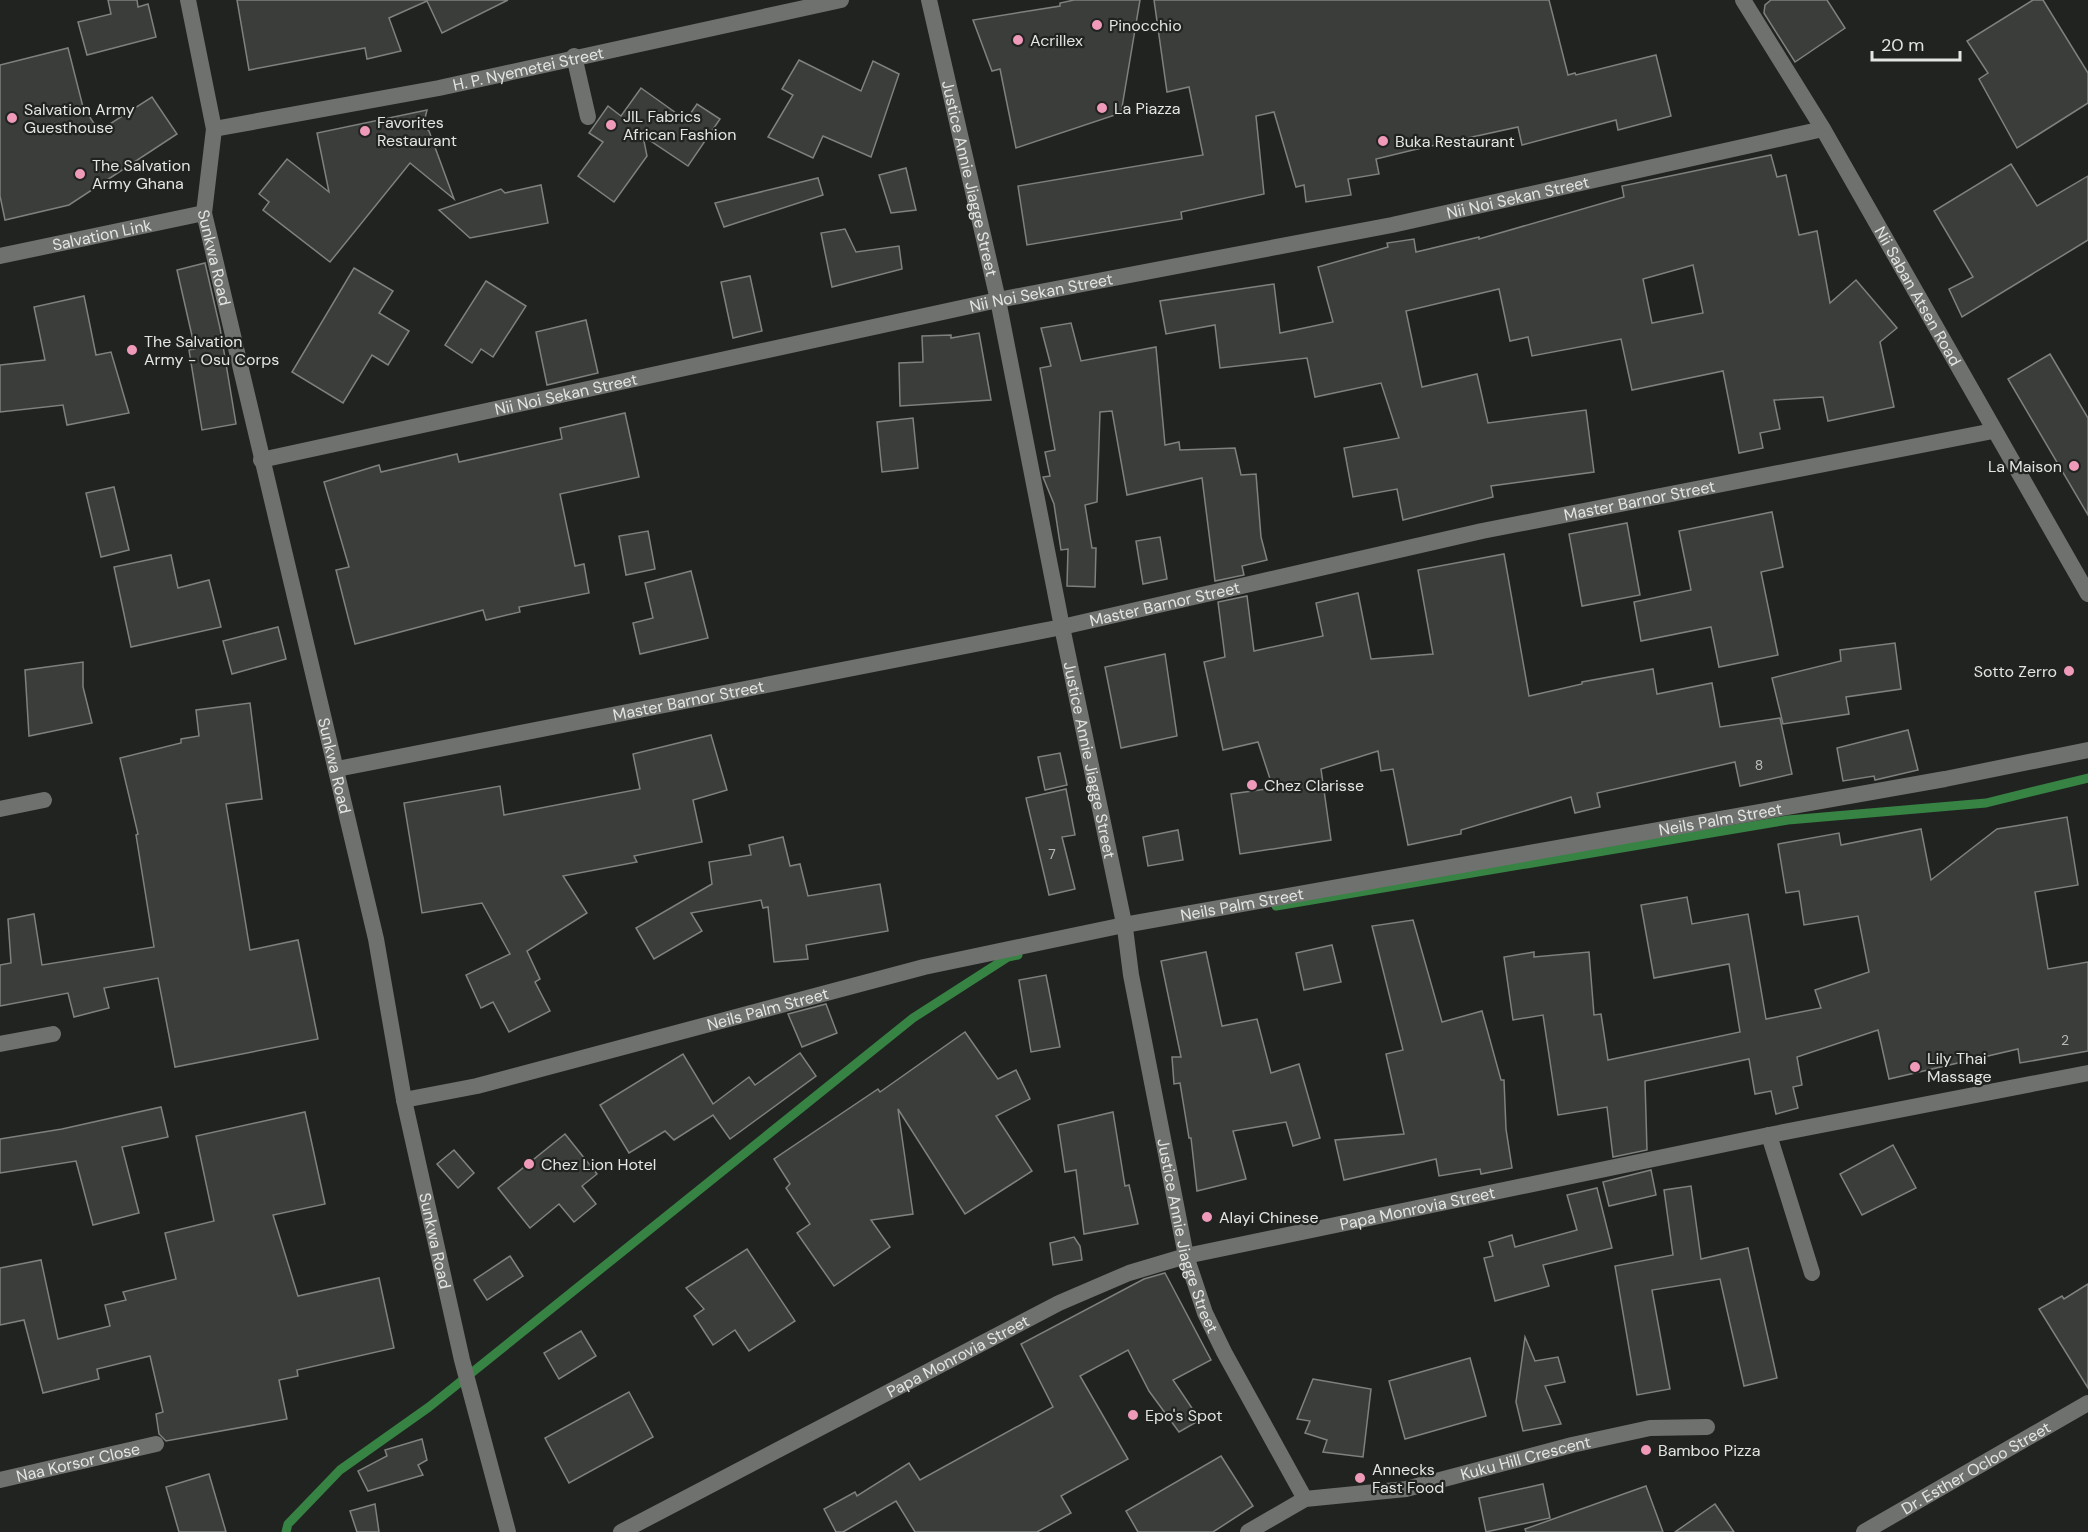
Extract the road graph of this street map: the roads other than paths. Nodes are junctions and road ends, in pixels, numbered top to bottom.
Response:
1 (188, 0) edge
2 (841, 0) edge
3 (929, 0) edge
4 (1743, 0) edge
5 (787, 5) edge
6 (574, 56) junction
7 (588, 117) dead end
8 (214, 129) junction
9 (1823, 129) junction
10 (204, 213) junction
11 (0, 256) edge
12 (998, 300) junction
13 (1993, 431) junction
14 (261, 460) junction
15 (2088, 594) edge
16 (1062, 627) junction
17 (2088, 750) edge
18 (337, 769) junction
19 (44, 800) dead end
20 (0, 809) edge
21 (1125, 926) junction
22 (53, 1034) dead end
23 (0, 1044) edge
24 (2088, 1073) edge
25 (404, 1100) junction
26 (1769, 1135) junction
27 (1186, 1257) junction
28 (1812, 1273) dead end
29 (2088, 1403) edge
30 (1707, 1427) dead end
31 (156, 1444) dead end
32 (0, 1480) edge
33 (1305, 1499) junction
34 (508, 1532) edge
35 (621, 1532) edge
36 (1248, 1532) edge
37 (1864, 1532) edge

1 - 8 street, Sunkwa Road
2 - 5 street, H. P. Nyemetei Street
3 - 12 street, Justice Annie Jiagge Street
4 - 9 street, Nii Saban Atsen Road
5 - 6 street, H. P. Nyemetei Street
6 - 7 street
6 - 8 street, H. P. Nyemetei Street
8 - 10 street, Sunkwa Road
9 - 12 street, Nii Noi Sekan Street
9 - 13 street, Nii Saban Atsen Road
10 - 11 street, Salvation Link
10 - 14 street, Sunkwa Road
12 - 14 street, Nii Noi Sekan Street
12 - 16 street, Justice Annie Jiagge Street
13 - 15 street, Nii Saban Atsen Road
13 - 16 street, Master Barnor Street
14 - 18 street, Sunkwa Road
16 - 18 street, Master Barnor Street
16 - 21 street, Justice Annie Jiagge Street
17 - 21 street, Neils Palm Street
18 - 25 street, Sunkwa Road
19 - 20 street
21 - 25 street, Neils Palm Street
21 - 27 street, Justice Annie Jiagge Street
22 - 23 street
24 - 26 street, Papa Monrovia Street
25 - 34 street, Sunkwa Road
26 - 27 street, Papa Monrovia Street
26 - 28 street
27 - 33 street, Justice Annie Jiagge Street
27 - 35 street, Papa Monrovia Street
29 - 37 street, Dr. Esther Ocloo Street
30 - 33 street, Kuku Hill Crescent
31 - 32 street, Naa Korsor Close
33 - 36 street, Kuku Hill Crescent

